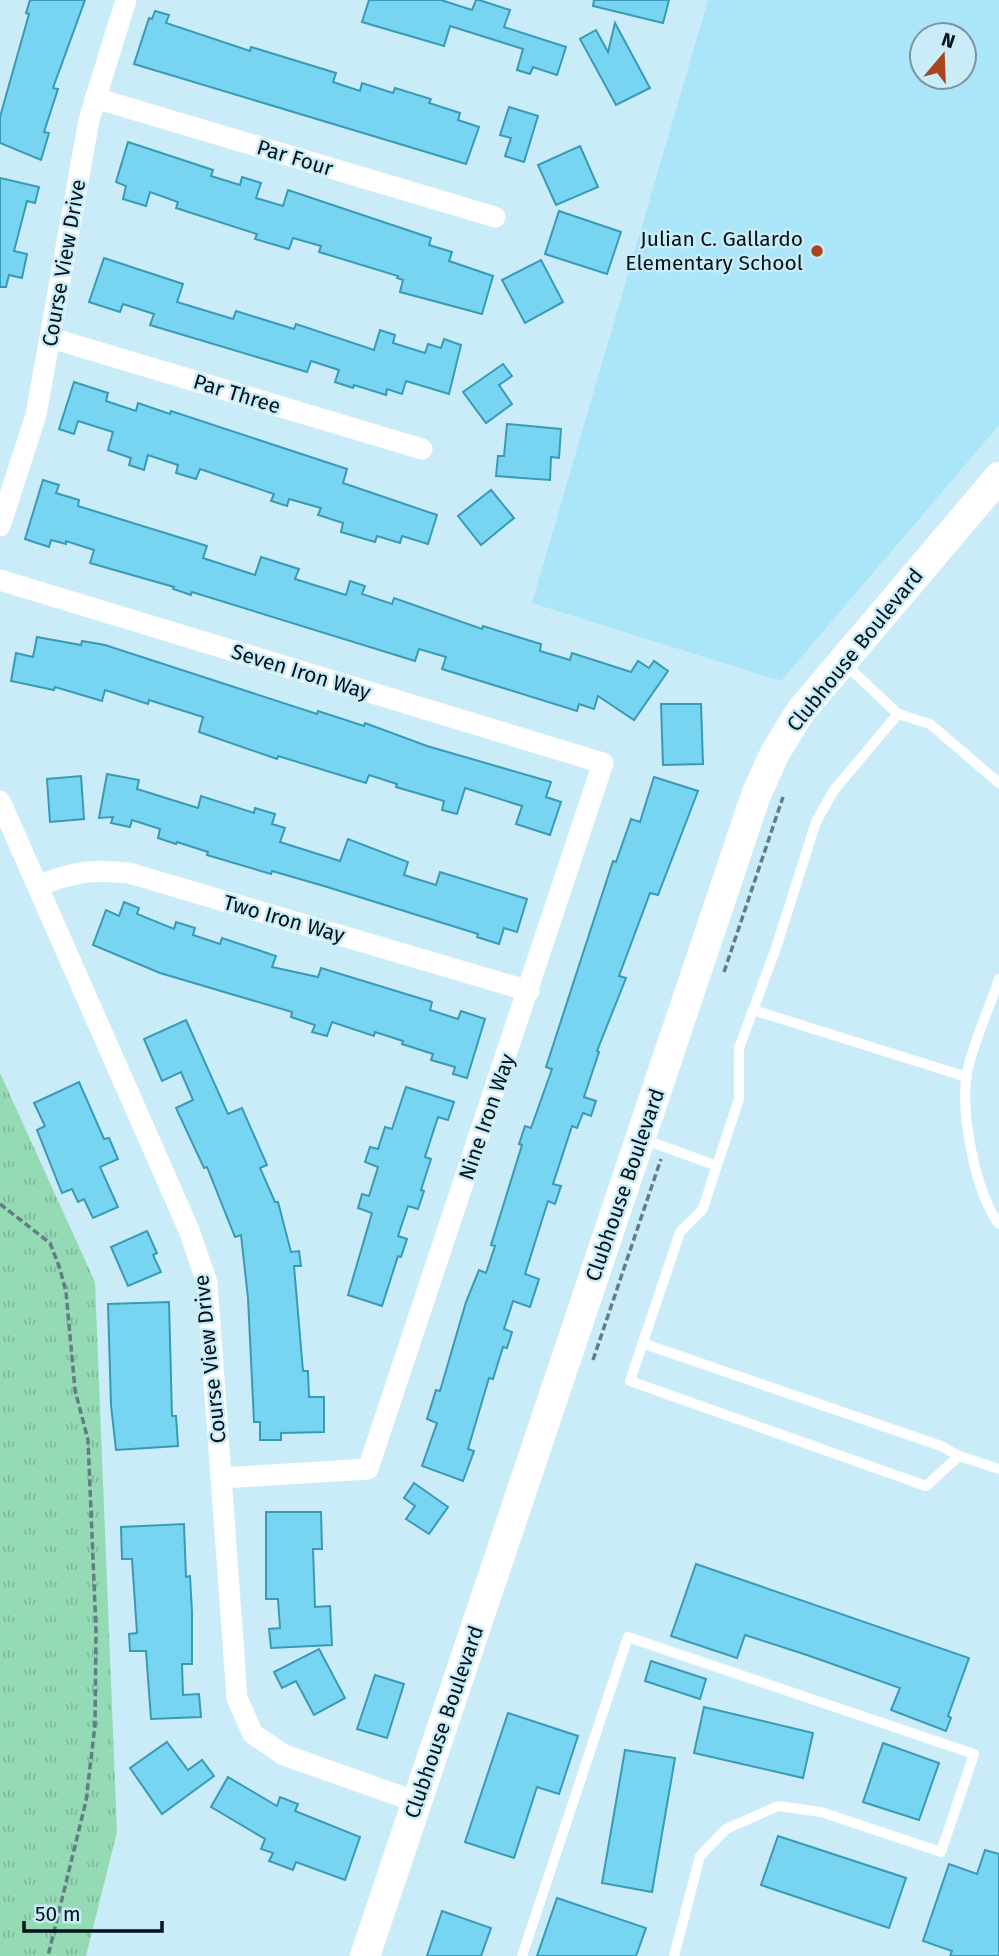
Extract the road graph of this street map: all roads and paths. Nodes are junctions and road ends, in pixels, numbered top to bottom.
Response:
1 (126, 0) edge
2 (95, 98) junction
3 (495, 217) dead end
4 (51, 338) junction
5 (422, 449) dead end
6 (999, 477) edge
7 (0, 526) edge
8 (0, 580) edge
9 (842, 662) junction
10 (898, 714) junction
11 (603, 763) joint
12 (999, 783) edge
13 (787, 787) dead end
14 (0, 801) edge
15 (38, 886) junction
16 (722, 979) dead end
17 (999, 979) edge
18 (529, 991) junction
19 (754, 1010) junction
20 (967, 1077) junction
21 (640, 1138) junction
22 (717, 1166) junction
23 (0, 1204) edge
24 (999, 1224) edge
25 (642, 1343) junction
26 (959, 1456) junction
27 (999, 1469) edge
28 (221, 1478) junction
29 (417, 1802) junction
30 (48, 1956) edge
31 (365, 1956) edge
32 (522, 1956) edge
33 (674, 1956) edge

1 - 2 street, Course View Drive
2 - 3 street, Par Four
2 - 4 street, Course View Drive
4 - 5 street, Par Three
4 - 7 street, Course View Drive
6 - 9 street, Clubhouse Boulevard
8 - 11 street, Seven Iron Way
9 - 10 lane
9 - 21 street, Clubhouse Boulevard
10 - 12 lane
10 - 19 lane
11 - 18 street, Nine Iron Way
13 - 16 path
14 - 15 street, Course View Drive
15 - 18 street, Two Iron Way
15 - 28 street, Course View Drive
17 - 20 lane
18 - 28 street, Nine Iron Way
19 - 20 lane
19 - 22 lane
20 - 24 lane
21 - 22 lane
21 - 29 street, Clubhouse Boulevard
22 - 25 lane
23 - 30 path
25 - 26 lane
25 - 26 lane
26 - 27 lane
28 - 29 street, Course View Drive
29 - 31 street, Clubhouse Boulevard
32 - 33 lane

